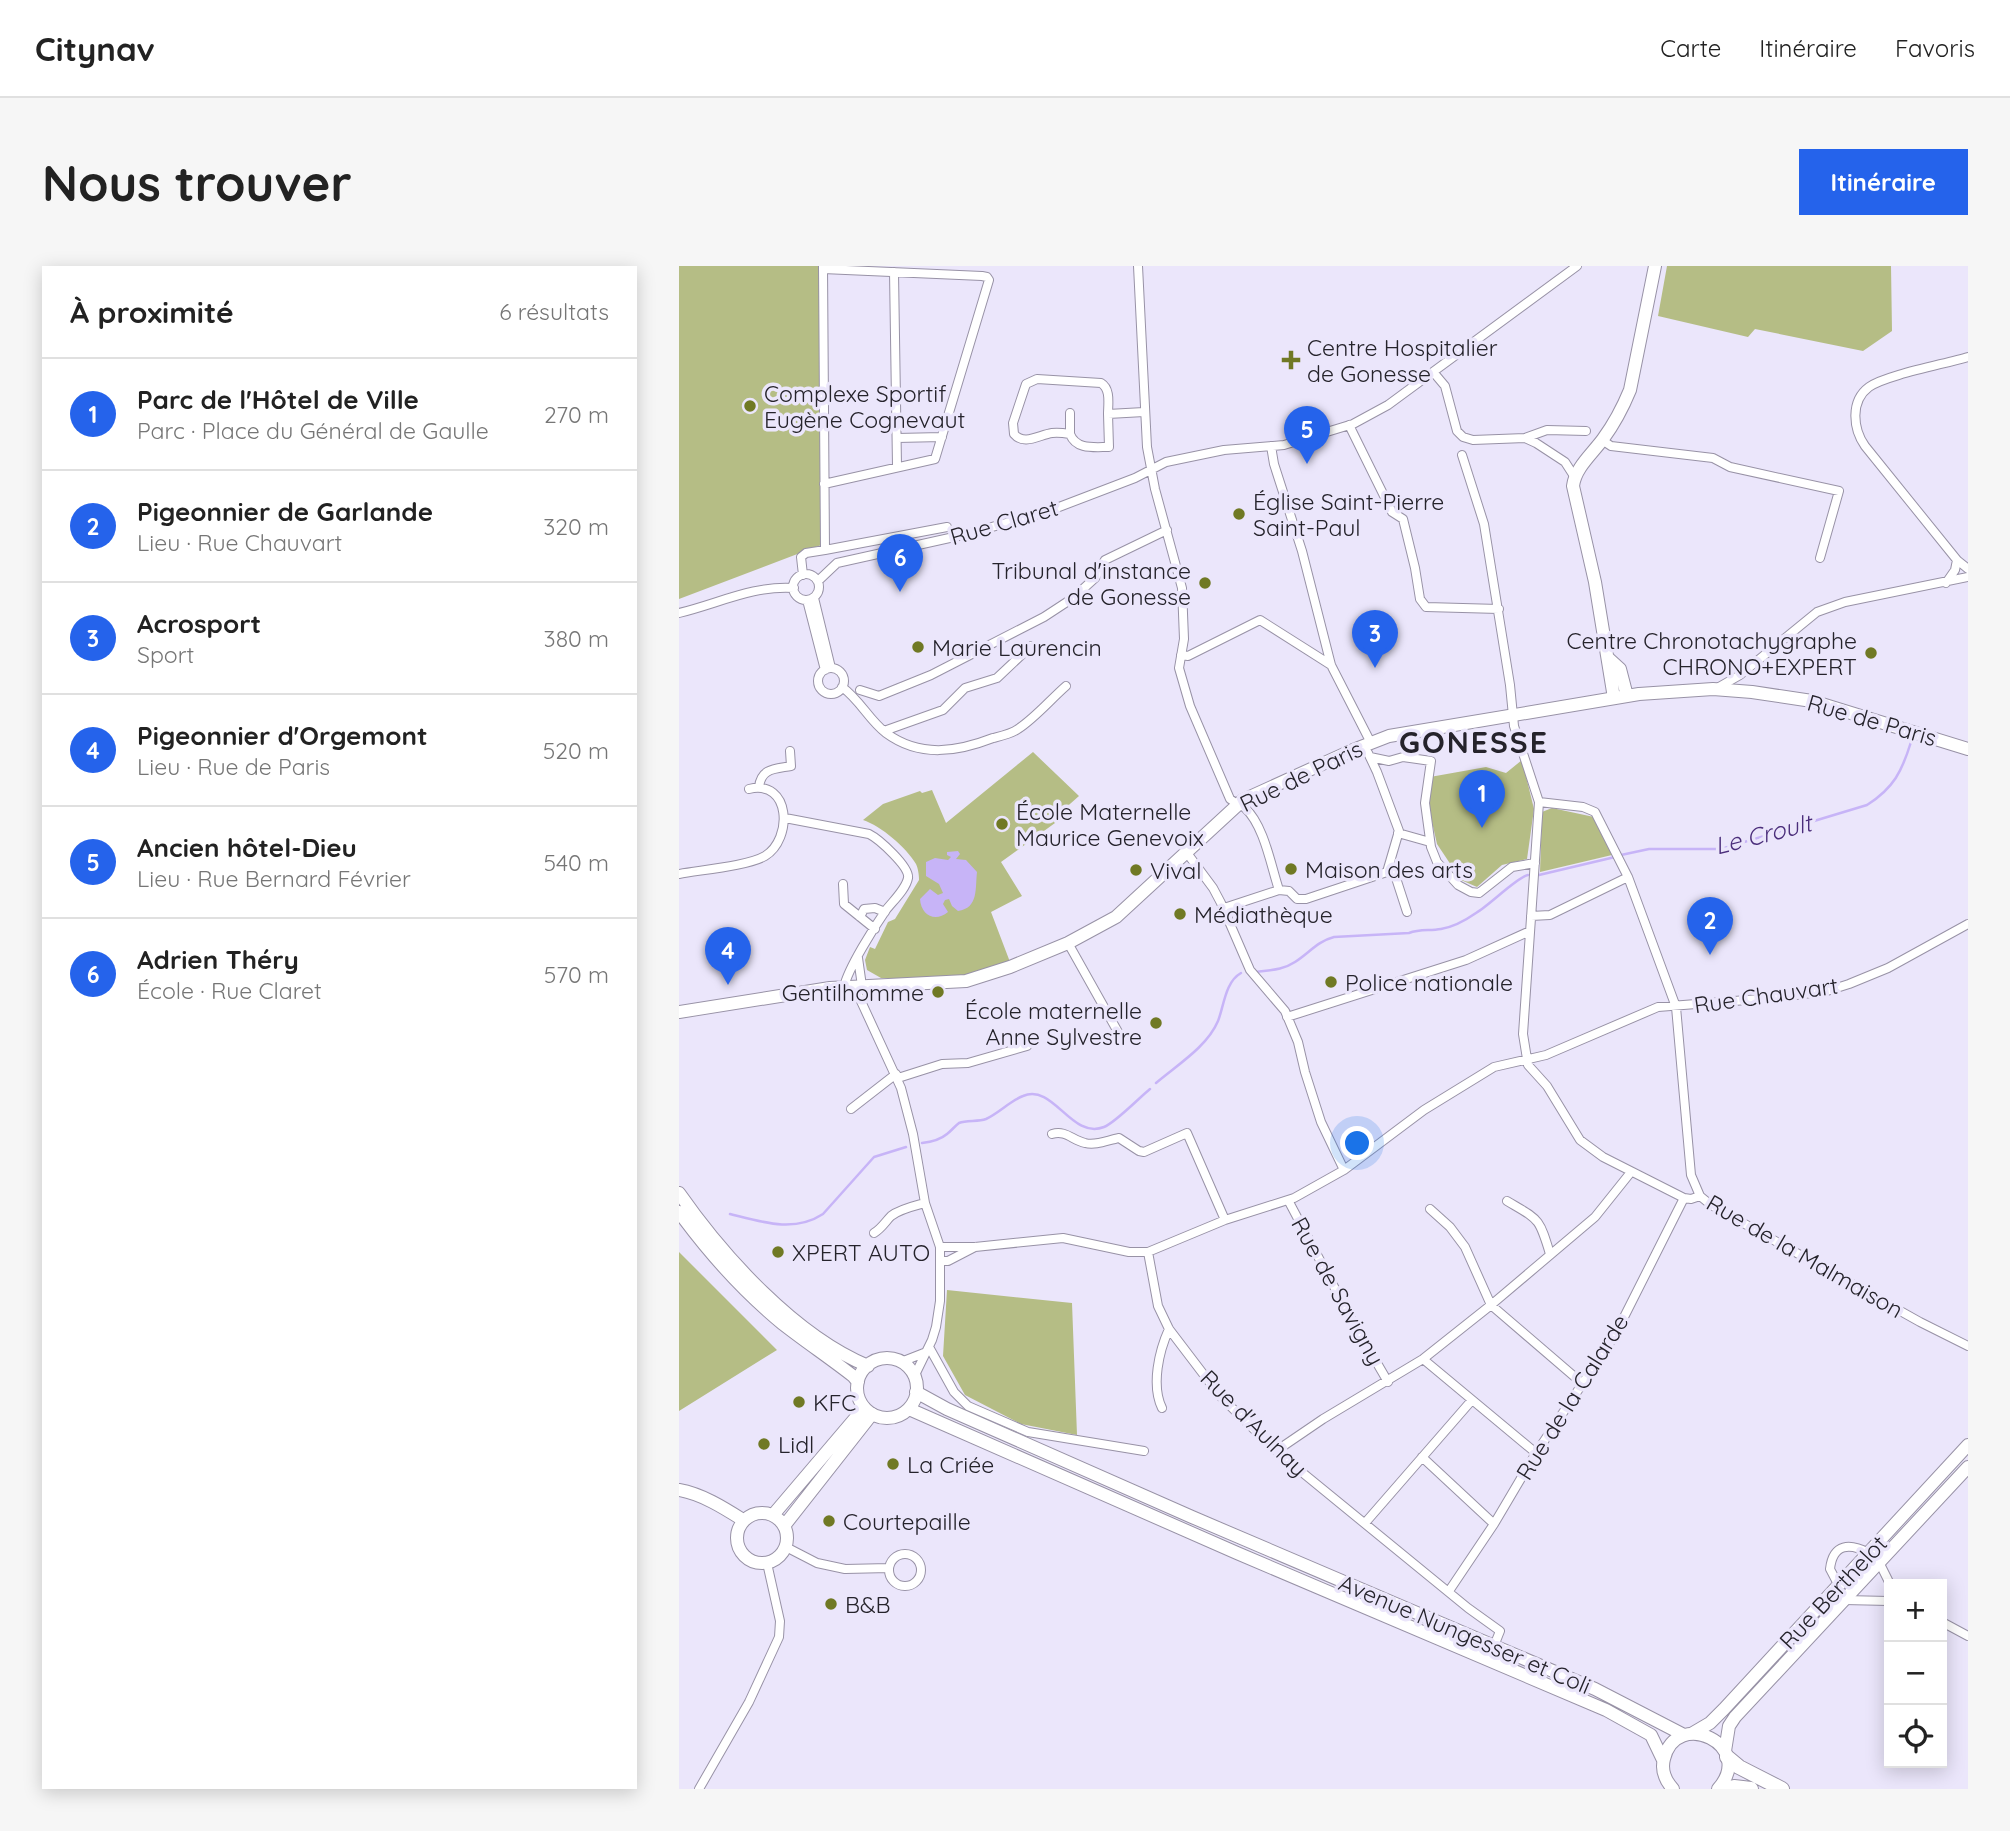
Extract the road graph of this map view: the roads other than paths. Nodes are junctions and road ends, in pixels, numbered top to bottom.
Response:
1 (1138, 266) edge
2 (1577, 266) edge
3 (1655, 266) edge
4 (823, 267) edge
5 (925, 270) edge
6 (894, 272) junction
7 (1968, 357) edge
8 (1434, 373) junction
9 (1144, 412) junction
10 (1070, 413) dead end
11 (1108, 414) junction
12 (1349, 425) junction
13 (1586, 431) dead end
14 (1070, 434) junction
15 (942, 437) junction
16 (897, 438) junction
17 (1525, 438) junction
18 (1602, 440) junction
19 (1271, 446) junction
20 (1462, 455) dead end
21 (897, 466) junction
22 (1151, 470) junction
23 (1574, 476) junction
24 (824, 484) junction
25 (947, 527) dead end
26 (1167, 530) junction
27 (825, 550) junction
28 (1820, 558) dead end
29 (1957, 559) junction
30 (1968, 569) edge
31 (803, 575) junction
32 (1968, 577) edge
33 (818, 581) junction
34 (1945, 583) junction
35 (794, 588) junction
36 (810, 599) junction
37 (1499, 609) junction
38 (679, 613) edge
39 (1031, 646) dead end
40 (1181, 655) junction
41 (1331, 665) junction
42 (828, 669) junction
43 (1740, 675) junction
44 (1066, 686) dead end
45 (842, 687) junction
46 (1713, 689) junction
47 (860, 690) dead end
48 (1751, 691) junction
49 (1621, 697) junction
50 (1513, 714) junction
51 (884, 731) junction
52 (1372, 749) junction
53 (1968, 749) edge
54 (790, 751) dead end
55 (759, 787) junction
56 (749, 789) dead end
57 (1539, 802) junction
58 (1237, 805) junction
59 (785, 818) junction
60 (1398, 833) junction
61 (1430, 842) junction
62 (1187, 853) junction
63 (1535, 863) junction
64 (1387, 872) junction
65 (679, 874) edge
66 (1628, 877) junction
67 (843, 884) dead end
68 (1279, 890) junction
69 (1224, 908) junction
70 (884, 912) junction
71 (1407, 912) dead end
72 (1531, 916) junction
73 (860, 917) junction
74 (1968, 924) edge
75 (875, 929) junction
76 (1530, 930) junction
77 (1068, 943) junction
78 (858, 958) junction
79 (854, 986) junction
80 (1676, 1007) junction
81 (679, 1012) edge
82 (1287, 1017) junction
83 (1118, 1032) dead end
84 (1027, 1046) dead end
85 (1526, 1059) junction
86 (897, 1076) junction
87 (851, 1109) dead end
88 (1052, 1134) dead end
89 (1344, 1170) junction
90 (1631, 1172) junction
91 (679, 1193) edge
92 (1700, 1196) junction
93 (1684, 1198) junction
94 (1288, 1200) junction
95 (1507, 1201) dead end
96 (925, 1203) junction
97 (1430, 1209) dead end
98 (679, 1212) edge
99 (1225, 1220) junction
100 (874, 1233) dead end
101 (940, 1247) junction
102 (975, 1247) junction
103 (1148, 1252) junction
104 (1550, 1254) junction
105 (941, 1261) junction
106 (1491, 1305) junction
107 (1169, 1329) junction
108 (1968, 1346) edge
109 (927, 1350) junction
110 (1423, 1359) junction
111 (901, 1362) junction
112 (868, 1366) junction
113 (914, 1377) junction
114 (1388, 1381) junction
115 (858, 1382) junction
116 (1583, 1384) junction
117 (916, 1392) junction
118 (1472, 1399) junction
119 (1163, 1408) dead end
120 (909, 1409) junction
121 (868, 1411) junction
122 (1968, 1445) edge
123 (1144, 1451) dead end
124 (1276, 1451) junction
125 (1536, 1453) junction
126 (1422, 1457) junction
127 (1968, 1467) edge
128 (679, 1490) edge
129 (773, 1515) junction
130 (743, 1520) junction
131 (1365, 1523) junction
132 (1494, 1524) junction
133 (785, 1526) junction
134 (1243, 1539) junction
135 (786, 1547) junction
136 (1237, 1553) junction
137 (1869, 1553) junction
138 (1879, 1562) junction
139 (767, 1563) junction
140 (889, 1568) junction
141 (1888, 1579) edge
142 (1839, 1586) junction
143 (1449, 1591) junction
144 (1844, 1600) junction
145 (1884, 1601) edge
146 (1947, 1625) edge
147 (1968, 1636) edge
148 (1494, 1646) junction
149 (1689, 1734) junction
150 (1726, 1754) junction
151 (1663, 1760) junction
152 (1671, 1788) edge
153 (699, 1789) edge
154 (1721, 1789) edge
155 (1751, 1789) edge
156 (1782, 1789) edge

1 - 9 street
2 - 8 street, Rue Claret
3 - 18 main road
4 - 6 street
4 - 24 street
5 - 6 street
5 - 15 street
6 - 16 street
7 - 29 street
8 - 12 street, Rue Claret
8 - 17 street
9 - 11 street
9 - 22 street
10 - 14 street
11 - 14 street
11 - 14 street
12 - 19 street, Rue Claret
12 - 37 street
13 - 17 street
15 - 16 street
15 - 21 street
16 - 21 street
17 - 23 street
18 - 23 main road
18 - 28 street
19 - 22 street, Rue Claret
19 - 41 street
20 - 37 street
21 - 24 street
22 - 26 street
22 - 33 street, Rue Claret
23 - 49 main road
24 - 27 street
25 - 27 street
26 - 40 street
26 - 47 street
27 - 31 street
29 - 30 street
29 - 34 street
31 - 33 street
31 - 35 street
32 - 34 street
33 - 36 street
34 - 43 street
35 - 36 street
35 - 38 street
36 - 42 street
37 - 50 street
39 - 51 street
40 - 41 street
40 - 58 street
41 - 52 street
42 - 45 street
42 - 45 street
43 - 46 street
43 - 48 street
44 - 51 street
45 - 51 street
46 - 48 main road, Rue de Paris
46 - 49 main road, Rue de Paris
48 - 53 main road, Rue de Paris
49 - 50 main road, Rue de Paris
50 - 52 main road, Rue de Paris
50 - 57 street
52 - 58 main road, Rue de Paris
52 - 60 street
52 - 61 street
54 - 55 street
55 - 56 street
55 - 59 street
57 - 63 street
57 - 66 street, Rue de la Malmaison
58 - 62 main road, Rue de Paris
58 - 68 street
59 - 65 street
59 - 70 street
60 - 61 street
60 - 64 street
61 - 63 street
62 - 69 street
62 - 77 main road, Rue de Paris
63 - 72 street
64 - 68 street
64 - 71 street
66 - 72 street
66 - 80 street, Rue de la Malmaison
67 - 73 street
68 - 69 street
69 - 82 street
70 - 73 street
70 - 75 street
72 - 76 street
73 - 75 street
74 - 80 street, Rue Chauvart
75 - 78 street
76 - 82 street
76 - 85 street
77 - 79 main road, Rue de Paris
77 - 83 street
78 - 79 street
78 - 79 street
79 - 81 main road, Rue de Paris
79 - 86 street
80 - 85 street, Rue Chauvart
80 - 92 street, Rue de la Malmaison
82 - 89 street
84 - 86 street
85 - 89 street, Rue Chauvart
85 - 90 street
86 - 87 street
86 - 96 street
88 - 99 street
89 - 94 street, Rue Chauvart
90 - 93 street
90 - 104 street
91 - 112 main road
92 - 93 street
92 - 108 street, Rue de la Malmaison
93 - 116 street, Rue de la Calarde
94 - 99 street, Rue Chauvart
94 - 114 street, Rue de Savigny
95 - 104 street
96 - 100 street
96 - 101 street
97 - 106 street
98 - 115 main road
99 - 103 street, Rue Chauvart
101 - 102 street
101 - 105 street
102 - 103 street
102 - 105 street
103 - 107 street, Rue d'Aulnay
104 - 106 street
105 - 109 street
106 - 110 street
106 - 116 street
107 - 119 street
107 - 124 street, Rue d'Aulnay
109 - 111 street
109 - 113 street
109 - 123 street
110 - 114 street
110 - 118 street
111 - 112 main road
111 - 113 main road
112 - 115 main road
113 - 117 main road
114 - 124 street
115 - 121 main road
116 - 125 street, Rue de la Calarde
117 - 120 main road
117 - 134 main road, Avenue Nungesser et Coli
118 - 125 street
118 - 126 street
120 - 121 main road
120 - 136 main road, Avenue Nungesser et Coli
121 - 129 main road
121 - 133 main road
122 - 137 main road, Rue Berthelot
124 - 131 street, Rue d'Aulnay
125 - 132 street, Rue de la Calarde
126 - 131 street
126 - 132 street
127 - 138 main road, Rue Berthelot
128 - 130 main road
129 - 130 main road
129 - 133 main road
130 - 139 main road
131 - 143 street, Rue d'Aulnay
132 - 143 street, Rue de la Calarde
133 - 135 main road
134 - 136 main road
134 - 148 main road, Avenue Nungesser et Coli
135 - 139 main road
135 - 140 street
136 - 151 main road, Avenue Nungesser et Coli
137 - 142 main road, Rue Berthelot
137 - 142 street
138 - 141 street
138 - 144 main road, Rue Berthelot
139 - 153 street
140 - 140 street
142 - 149 main road, Rue Berthelot
143 - 148 street, Rue d'Aulnay
144 - 145 street
144 - 150 main road, Rue Berthelot
146 - 147 street
148 - 149 main road, Avenue Nungesser et Coli
149 - 150 main road, Avenue Nungesser et Coli
149 - 151 main road, Rue Berthelot
150 - 154 main road, Rue Berthelot
150 - 156 highway
151 - 152 main road, Avenue Nungesser et Coli
154 - 155 highway

